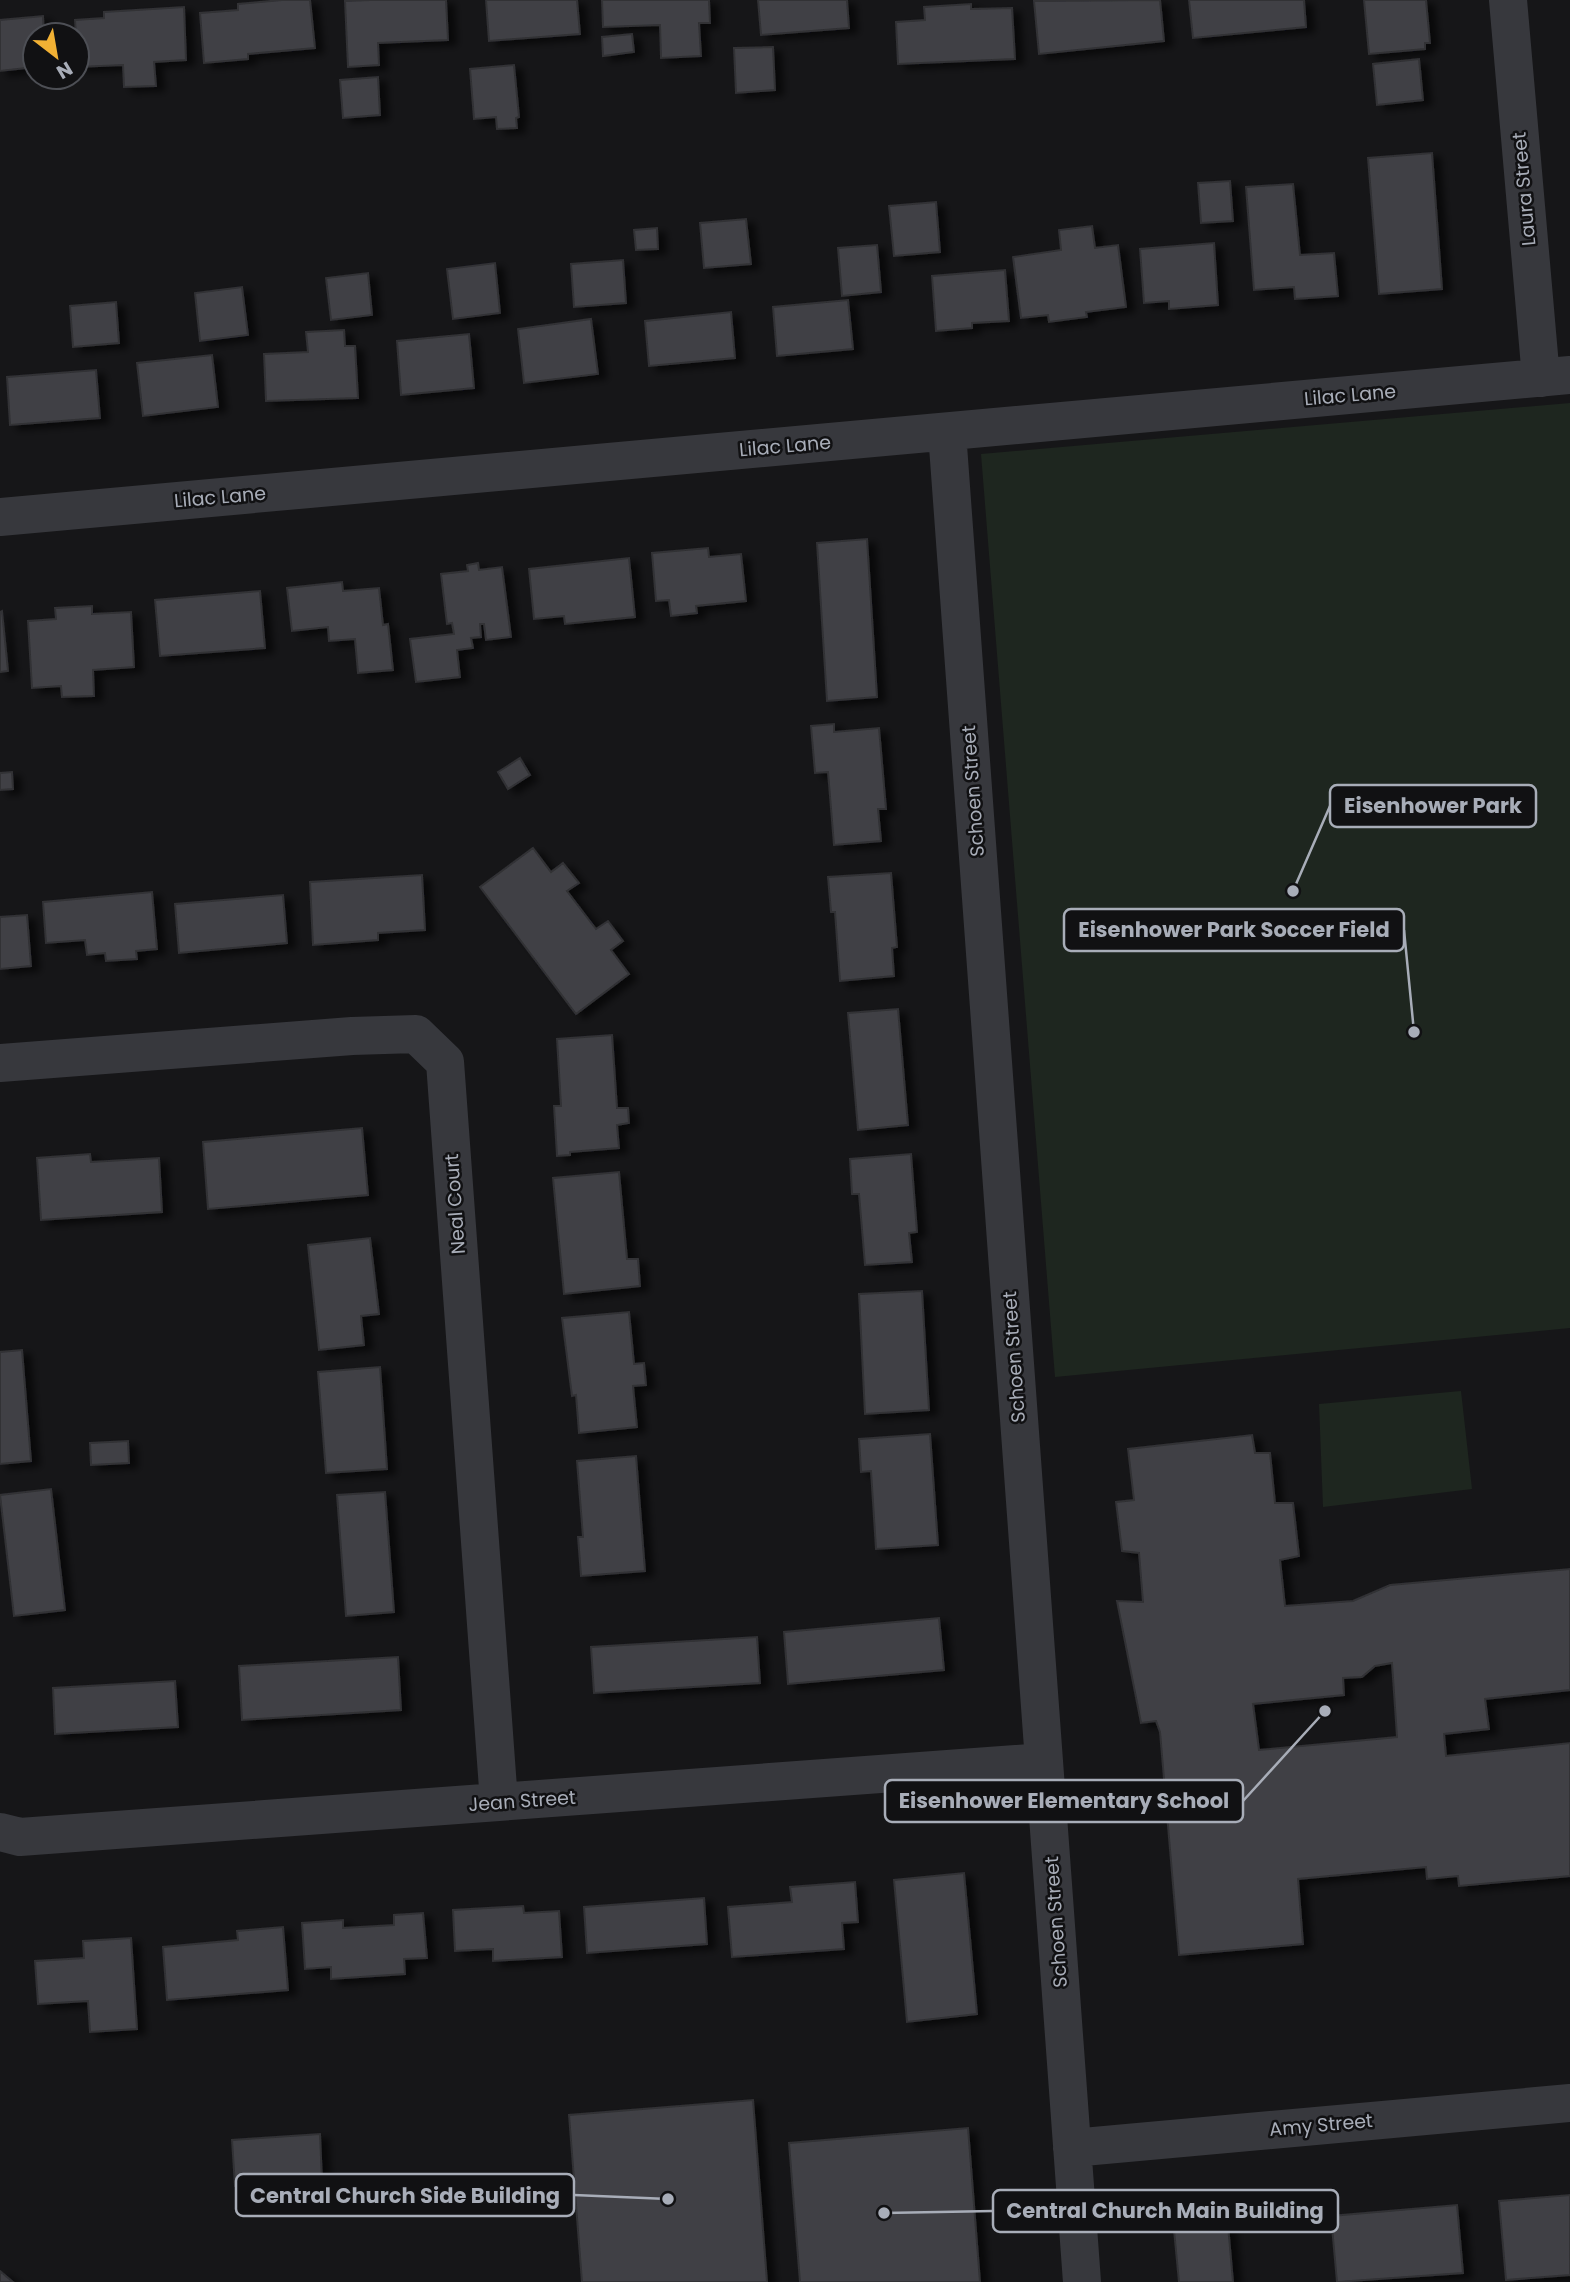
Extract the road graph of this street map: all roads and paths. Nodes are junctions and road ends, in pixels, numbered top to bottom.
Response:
1 (1507, 0) edge
2 (1555, 377) edge
3 (947, 432) junction
4 (0, 516) edge
5 (0, 1063) edge
6 (1044, 1762) junction
7 (499, 1802) junction
8 (0, 1832) edge
9 (1570, 2103) edge
10 (1072, 2148) junction
11 (1082, 2282) edge

1 - 2 street, Laura Street
2 - 3 street, Lilac Lane
3 - 4 street, Lilac Lane
3 - 6 street, Schoen Street
5 - 7 street, Neal Court
6 - 7 street, Jean Street
6 - 10 street, Schoen Street
7 - 8 street, Jean Street
9 - 10 street, Amy Street
10 - 11 street, Schoen Street

